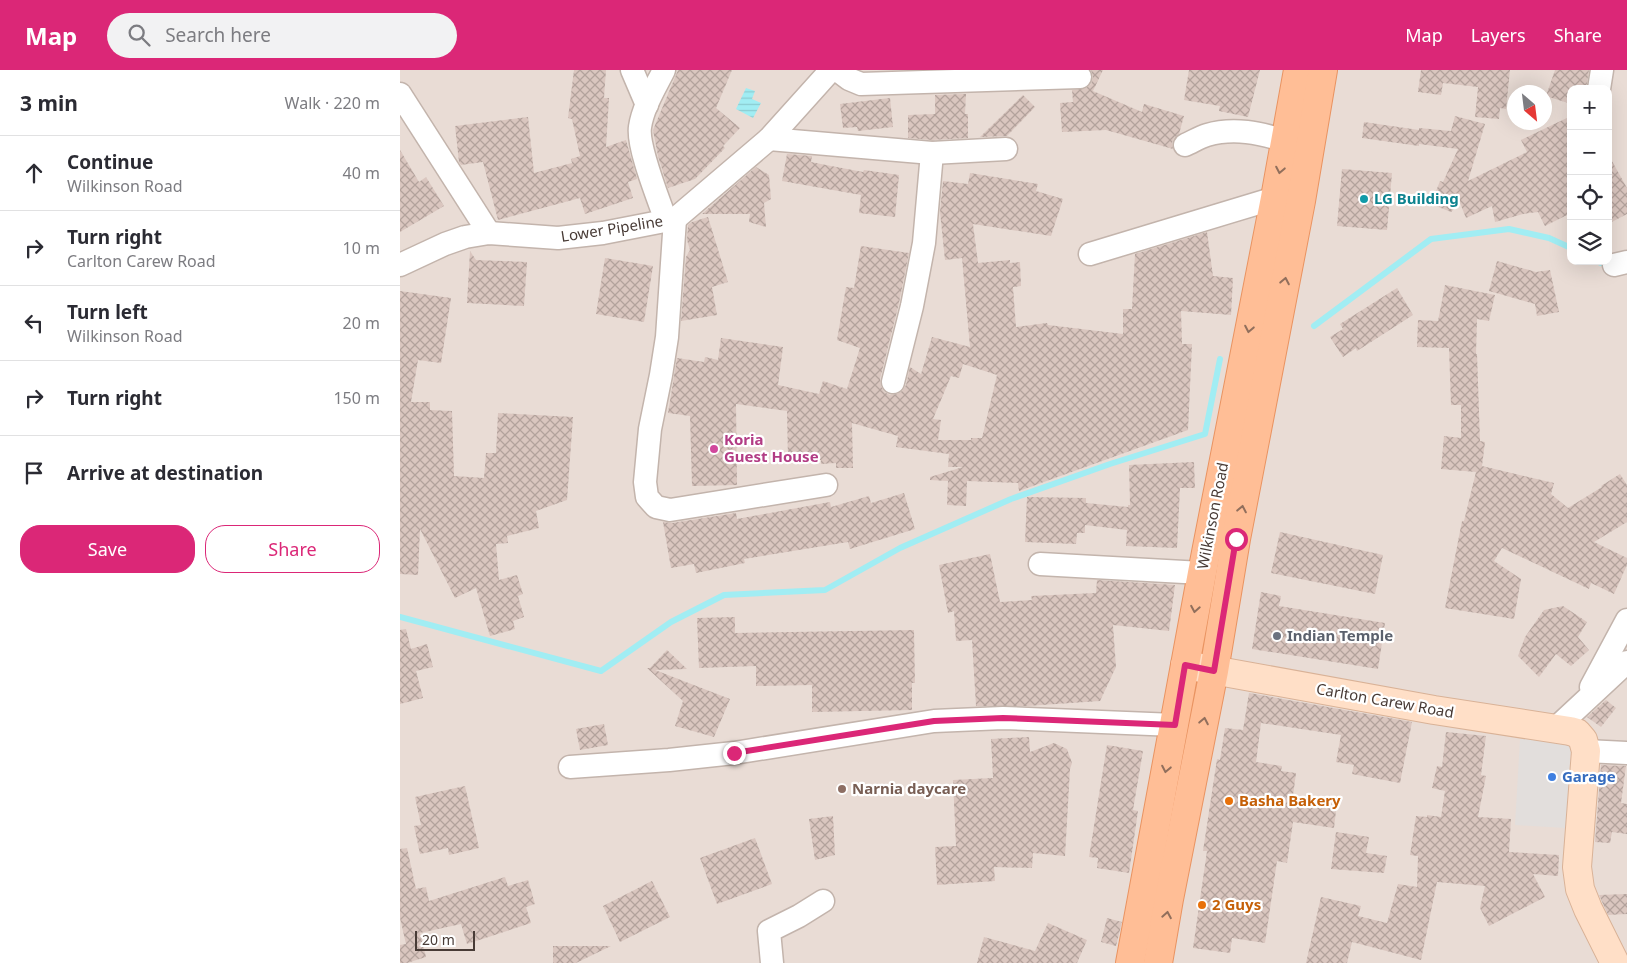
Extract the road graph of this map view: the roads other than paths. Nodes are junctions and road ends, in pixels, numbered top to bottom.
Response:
1 (632, 70) edge
2 (664, 70) edge
3 (831, 70) edge
4 (837, 70) edge
5 (1298, 70) edge
6 (1323, 70) edge
7 (1602, 70) edge
8 (1080, 77) dead end
9 (1600, 85) edge
10 (400, 94) edge
11 (647, 105) junction
12 (769, 139) junction
13 (1286, 142) junction
14 (1185, 145) dead end
15 (1006, 149) dead end
16 (932, 154) junction
17 (1275, 198) junction
18 (670, 220) junction
19 (489, 233) junction
20 (1090, 254) dead end
21 (400, 265) edge
22 (893, 382) dead end
23 (826, 485) dead end
24 (1040, 564) dead end
25 (1202, 573) junction
26 (1627, 620) edge
27 (1627, 662) edge
28 (1185, 665) junction
29 (1214, 671) junction
30 (1583, 701) junction
31 (1175, 725) junction
32 (1556, 728) junction
33 (1584, 746) junction
34 (1627, 753) edge
35 (570, 768) dead end
36 (823, 901) dead end
37 (1618, 959) edge
38 (772, 963) edge
39 (1130, 963) edge
40 (1158, 963) edge

1 - 11 street
2 - 11 street
3 - 12 street, Lower Pipeline
4 - 8 street
5 - 13 main road, Wilkinson Road
29 -> 6 main road, Wilkinson Road
7 - 9 street
10 - 19 street
11 - 18 street
12 - 16 street
12 - 18 street, Lower Pipeline
13 - 14 street
13 -> 17 main road, Wilkinson Road
15 - 16 street
16 - 22 street
17 - 20 street
17 -> 25 main road, Wilkinson Road
18 - 19 street, Lower Pipeline
18 - 23 street
19 - 21 street, Lower Pipeline
24 - 25 street
25 -> 28 main road, Wilkinson Road
26 - 30 street
27 - 30 street
28 - 29 street, Carlton Carew Road
28 - 31 main road, Wilkinson Road
29 - 32 street, Carlton Carew Road
40 -> 29 main road, Wilkinson Road
30 - 32 street
31 - 35 street
31 -> 39 main road, Wilkinson Road
32 - 33 street, Carlton Carew Road
33 - 34 street
33 - 37 street
36 - 38 street

